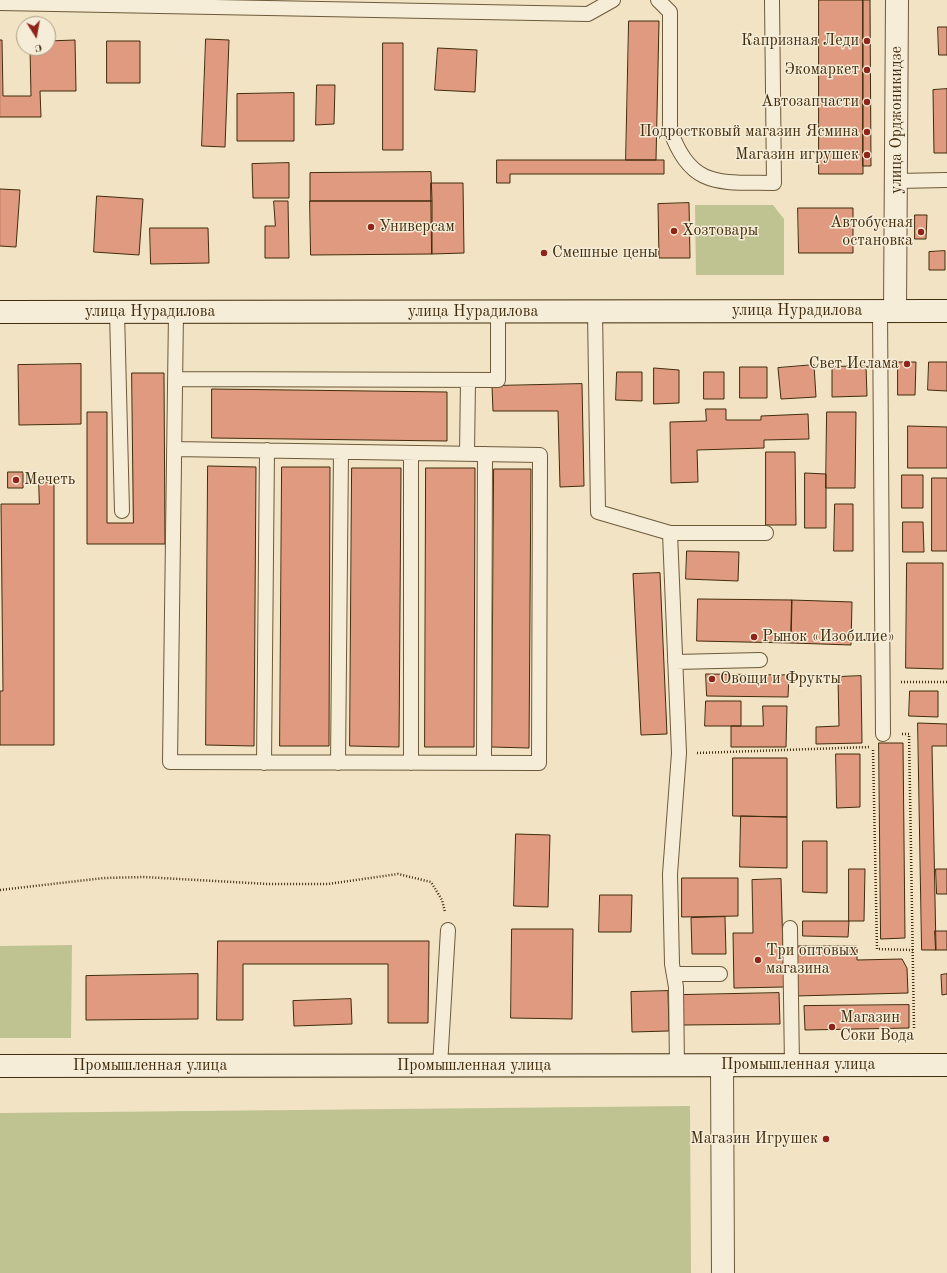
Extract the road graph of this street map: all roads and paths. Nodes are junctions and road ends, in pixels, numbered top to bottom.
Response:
1 (613, 0) edge
2 (658, 0) edge
3 (772, 0) edge
4 (897, 0) edge
5 (0, 2) edge
6 (288, 5) edge
7 (947, 180) edge
8 (896, 181) junction
9 (888, 311) junction
10 (947, 311) edge
11 (0, 312) edge
12 (117, 312) junction
13 (176, 312) junction
14 (498, 312) junction
15 (595, 312) junction
16 (175, 379) junction
17 (468, 380) junction
18 (174, 449) junction
19 (267, 450) junction
20 (341, 452) junction
21 (411, 453) junction
22 (467, 454) junction
23 (485, 454) junction
24 (122, 511) dead end
25 (670, 533) junction
26 (766, 534) dead end
27 (760, 660) dead end
28 (675, 662) junction
29 (947, 682) edge
30 (882, 683) junction
31 (883, 734) junction
32 (873, 747) junction
33 (679, 753) junction
34 (264, 763) junction
35 (338, 763) junction
36 (411, 763) junction
37 (484, 763) junction
38 (0, 890) edge
39 (790, 928) dead end
40 (448, 930) joint
41 (913, 950) junction
42 (674, 974) junction
43 (720, 974) dead end
44 (914, 1028) dead end
45 (947, 1064) edge
46 (0, 1066) edge
47 (440, 1066) junction
48 (677, 1066) junction
49 (722, 1066) junction
50 (792, 1066) junction
51 (723, 1273) edge

1 - 6 lane
2 - 3 lane
4 - 8 street, улица Орджоникидзе
5 - 6 lane
7 - 8 lane
8 - 9 street, улица Орджоникидзе
9 - 10 street, улица Нурадилова
9 - 15 street, улица Нурадилова
9 - 30 lane
11 - 12 street, улица Нурадилова
12 - 13 street, улица Нурадилова
12 - 24 lane
13 - 14 street, улица Нурадилова
13 - 16 lane
14 - 15 street, улица Нурадилова
14 - 17 lane
15 - 25 lane
16 - 17 lane
16 - 18 lane
17 - 22 lane
18 - 19 lane
18 - 34 lane
19 - 20 lane
19 - 34 lane
20 - 21 lane
20 - 35 lane
21 - 22 lane
21 - 36 lane
22 - 23 lane
23 - 37 lane
23 - 37 lane
25 - 26 lane
25 - 28 lane
27 - 28 lane
28 - 33 lane
29 - 30 path
30 - 31 lane
31 - 32 path
31 - 41 path
32 - 33 path
32 - 41 path
33 - 42 lane
34 - 35 lane
35 - 36 lane
36 - 37 lane
38 - 40 path
39 - 50 lane
40 - 47 lane
41 - 44 path
42 - 43 lane
42 - 48 lane
45 - 50 street, Промышленная улица
46 - 47 street, Промышленная улица
47 - 48 street, Промышленная улица
48 - 49 street, Промышленная улица
49 - 50 street, Промышленная улица
49 - 51 street

